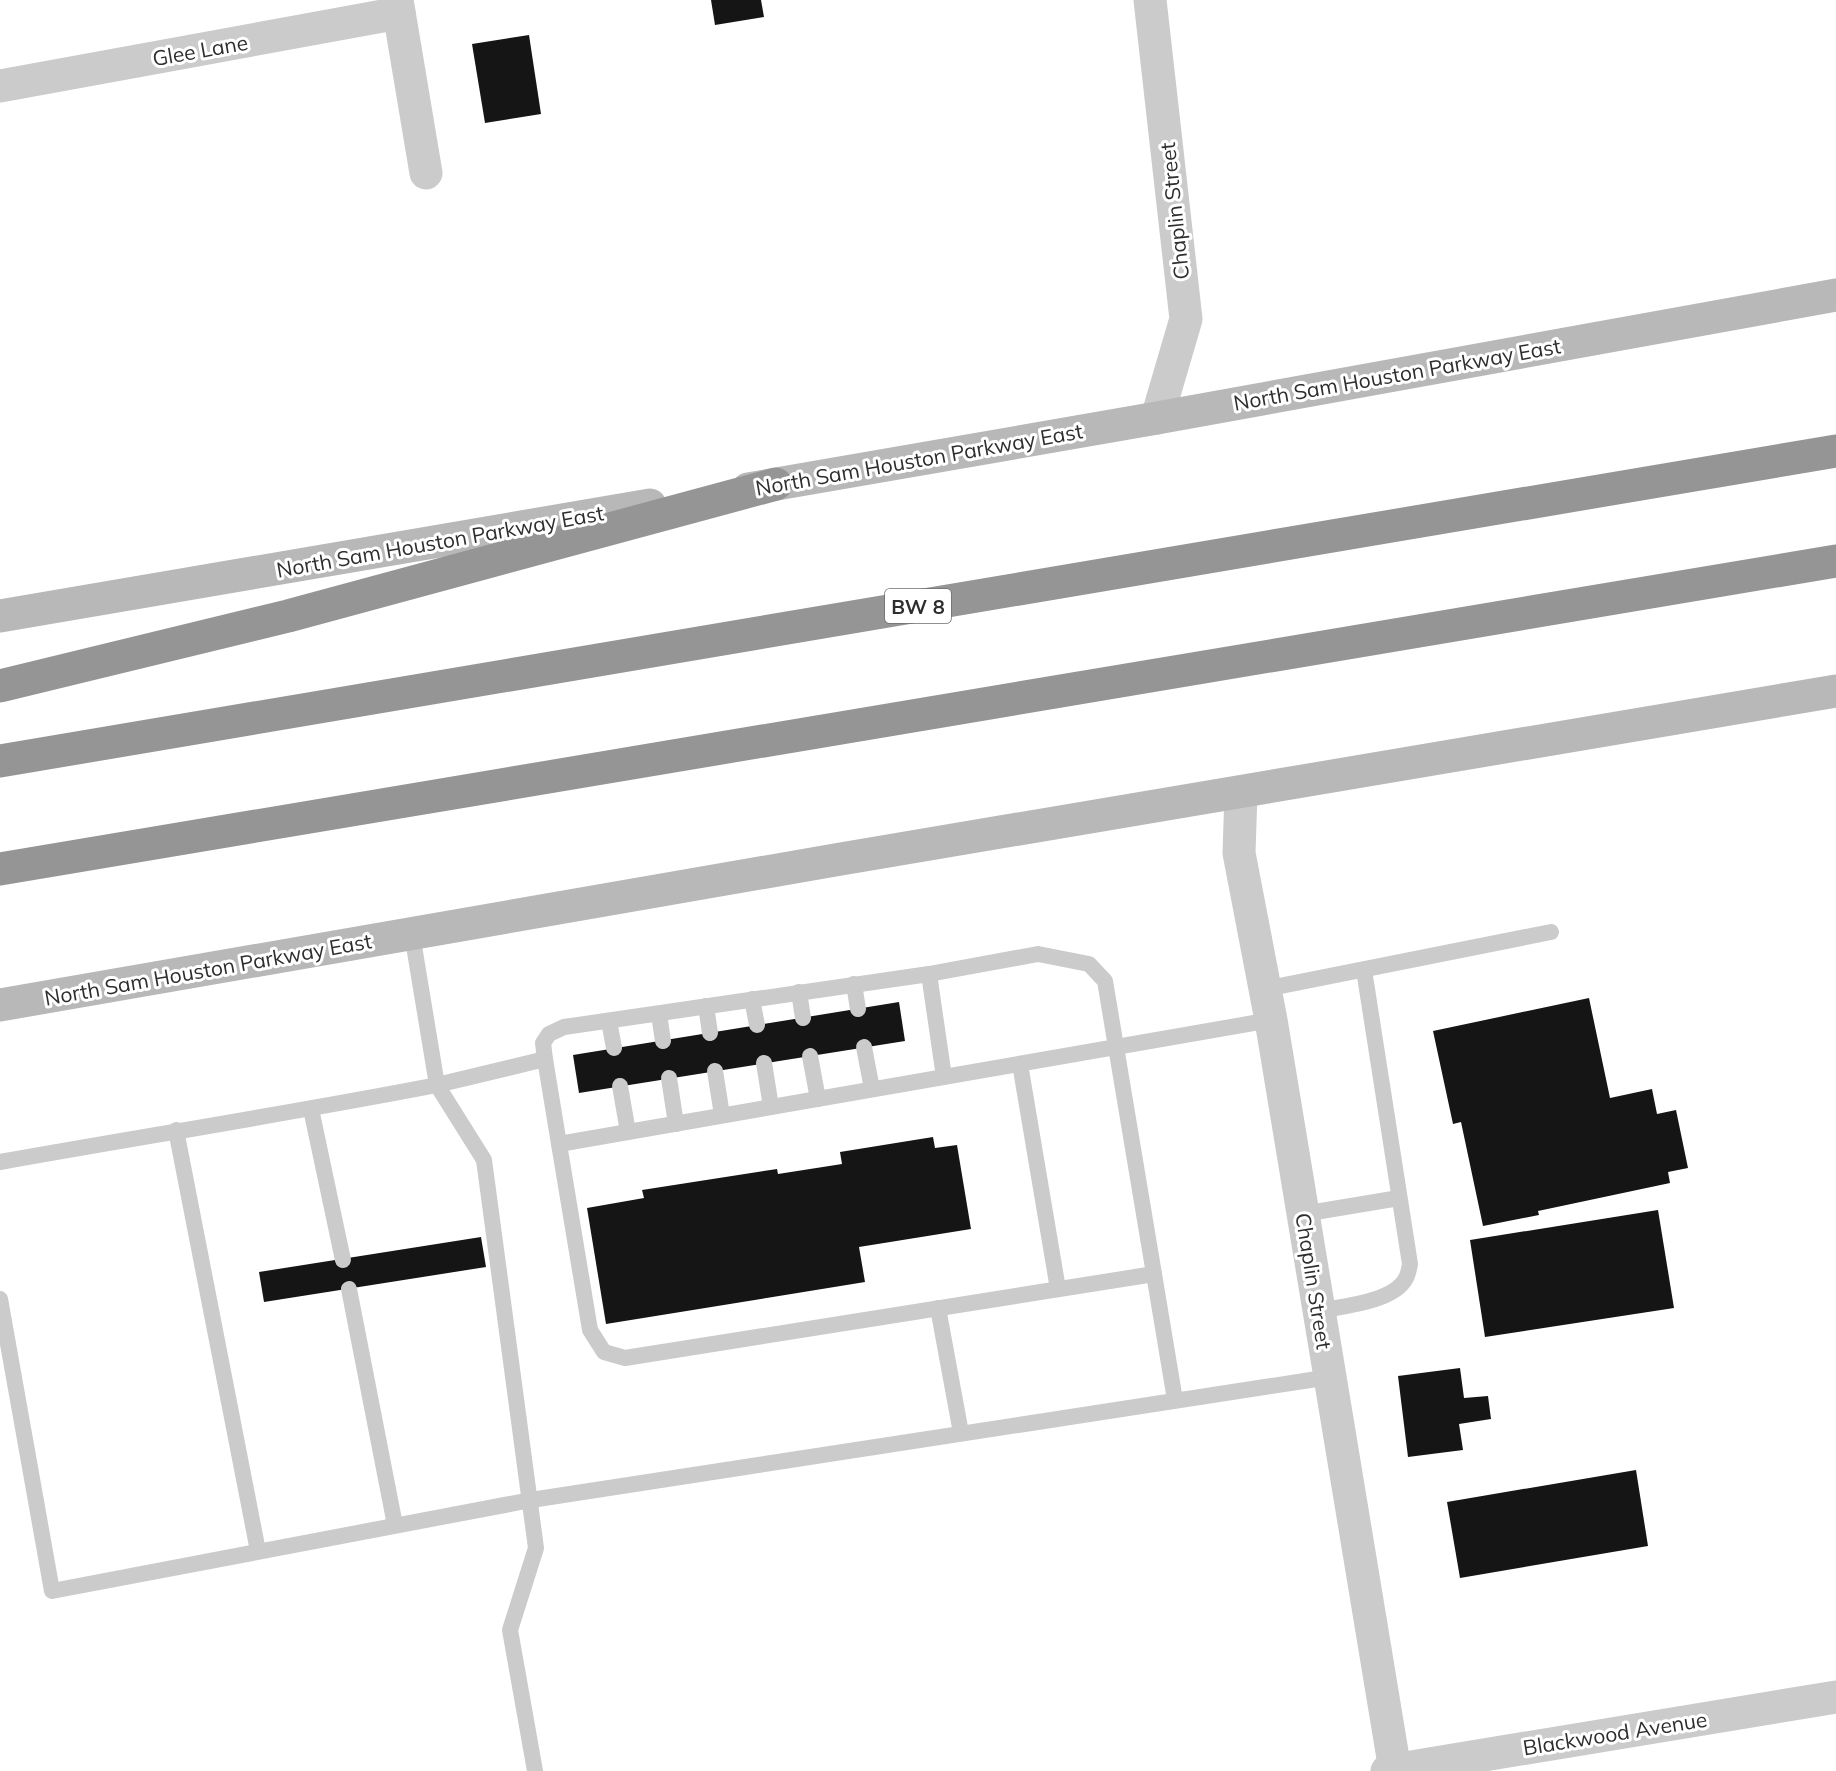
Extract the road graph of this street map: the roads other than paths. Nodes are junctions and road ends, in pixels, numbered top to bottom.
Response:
1 (1150, 0) edge
2 (398, 7) edge
3 (0, 86) edge
4 (426, 173) dead end
5 (1836, 295) edge
6 (1157, 418) junction
7 (1836, 451) edge
8 (776, 484) junction
9 (1836, 561) edge
10 (0, 616) edge
11 (0, 686) edge
12 (1836, 691) edge
13 (0, 761) edge
14 (1241, 793) junction
15 (0, 869) edge
16 (1551, 932) dead end
17 (412, 934) junction
18 (1364, 970) junction
19 (929, 974) junction
20 (854, 984) junction
21 (799, 993) junction
22 (752, 999) junction
23 (0, 1005) edge
24 (1268, 1005) junction
25 (706, 1006) junction
26 (858, 1009) dead end
27 (659, 1014) junction
28 (803, 1018) dead end
29 (609, 1021) junction
30 (757, 1025) dead end
31 (710, 1033) dead end
32 (663, 1041) dead end
33 (864, 1047) dead end
34 (1116, 1047) junction
35 (614, 1048) dead end
36 (810, 1056) dead end
37 (545, 1059) junction
38 (764, 1064) dead end
39 (1020, 1064) junction
40 (715, 1071) dead end
41 (944, 1077) junction
42 (669, 1078) dead end
43 (437, 1085) junction
44 (620, 1086) dead end
45 (872, 1089) junction
46 (818, 1099) junction
47 (771, 1107) junction
48 (311, 1109) junction
49 (722, 1115) junction
50 (676, 1124) junction
51 (176, 1130) junction
52 (628, 1132) junction
53 (559, 1144) junction
54 (0, 1162) edge
55 (1399, 1198) junction
56 (1303, 1214) junction
57 (343, 1260) dead end
58 (1154, 1274) junction
59 (349, 1289) dead end
60 (1058, 1289) junction
61 (0, 1299) edge
62 (938, 1308) junction
63 (1319, 1311) junction
64 (1330, 1377) junction
65 (1175, 1400) junction
66 (961, 1433) junction
67 (531, 1500) junction
68 (395, 1525) junction
69 (258, 1551) junction
70 (1836, 1697) edge
71 (1391, 1770) edge
72 (535, 1771) edge

1 - 6 street, Chaplin Street
2 - 3 street, Glee Lane
2 - 4 street
5 - 6 main road, North Sam Houston Parkway East
6 - 8 main road, North Sam Houston Parkway East
7 - 13 highway, BW 8
8 - 10 main road, North Sam Houston Parkway East
8 - 11 highway
9 - 15 highway
12 - 14 main road, North Sam Houston Parkway East
14 - 17 main road, North Sam Houston Parkway East
14 - 24 street, Chaplin Street
16 - 18 lane
17 - 23 main road, North Sam Houston Parkway East
17 - 43 lane
18 - 24 lane
18 - 55 lane
19 - 20 lane
19 - 34 lane
19 - 41 lane
20 - 21 lane
20 - 26 lane
21 - 22 lane
21 - 28 lane
22 - 25 lane
22 - 30 lane
24 - 34 lane
24 - 56 street, Chaplin Street
25 - 27 lane
25 - 31 lane
27 - 29 lane
27 - 32 lane
29 - 35 lane
29 - 37 lane
33 - 45 lane
34 - 39 lane
34 - 58 lane
36 - 46 lane
37 - 43 lane
37 - 53 lane
38 - 47 lane
39 - 41 lane
39 - 60 lane
40 - 49 lane
41 - 45 lane
42 - 50 lane
43 - 48 lane
43 - 67 lane
44 - 52 lane
45 - 46 lane
46 - 47 lane
47 - 49 lane
48 - 51 lane
48 - 57 lane
49 - 50 lane
50 - 52 lane
51 - 54 lane
51 - 69 lane
52 - 53 lane
53 - 62 lane
55 - 56 lane
55 - 63 lane
56 - 63 street, Chaplin Street
58 - 60 lane
58 - 65 lane
59 - 68 lane
60 - 62 lane
61 - 69 lane
62 - 66 lane
63 - 64 street, Chaplin Street
64 - 65 lane
64 - 71 street, Chaplin Street
65 - 66 lane
66 - 67 lane
67 - 68 lane
67 - 72 lane
68 - 69 lane
70 - 71 street, Blackwood Avenue

